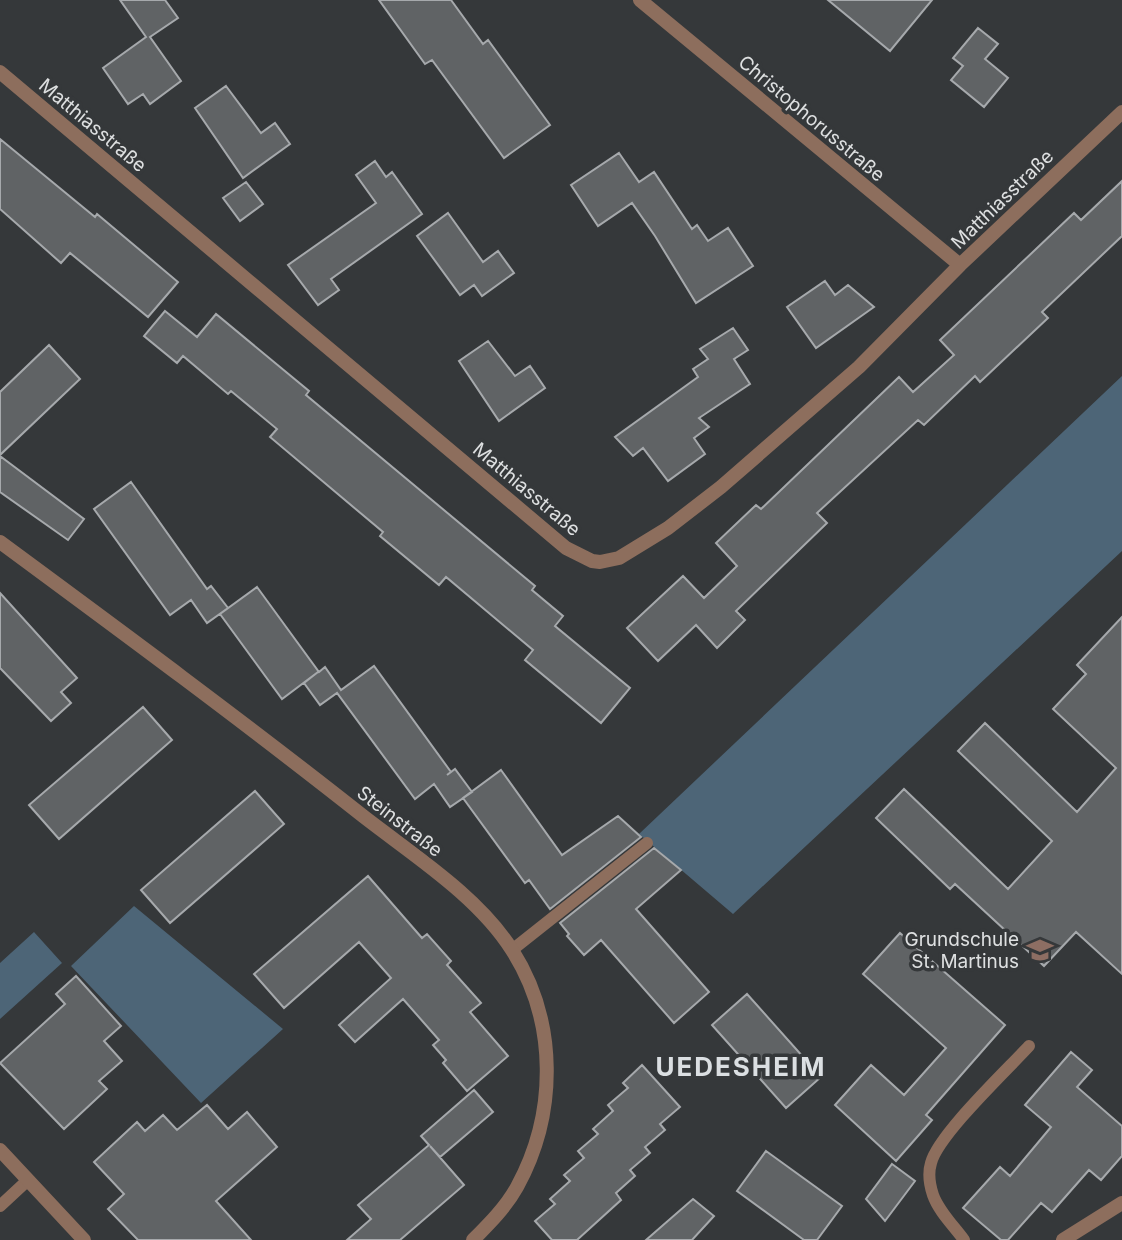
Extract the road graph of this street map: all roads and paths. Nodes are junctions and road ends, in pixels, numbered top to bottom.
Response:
1 (639, 0) edge
2 (0, 72) edge
3 (1122, 112) edge
4 (960, 265) junction
5 (0, 542) edge
6 (647, 843) dead end
7 (512, 950) junction
8 (1029, 1046) dead end
9 (0, 1150) edge
10 (28, 1181) junction
11 (1122, 1203) edge
12 (0, 1206) edge
13 (84, 1240) edge
14 (473, 1240) edge
15 (964, 1240) edge
16 (1063, 1240) edge

1 - 4 street, Christophorusstraße
2 - 4 street, Matthiasstraße
3 - 4 street, Matthiasstraße
5 - 7 street, Steinstraße
6 - 7 lane
7 - 14 street, Steinstraße
8 - 15 lane
9 - 10 street
10 - 12 lane
10 - 13 street
11 - 16 street

